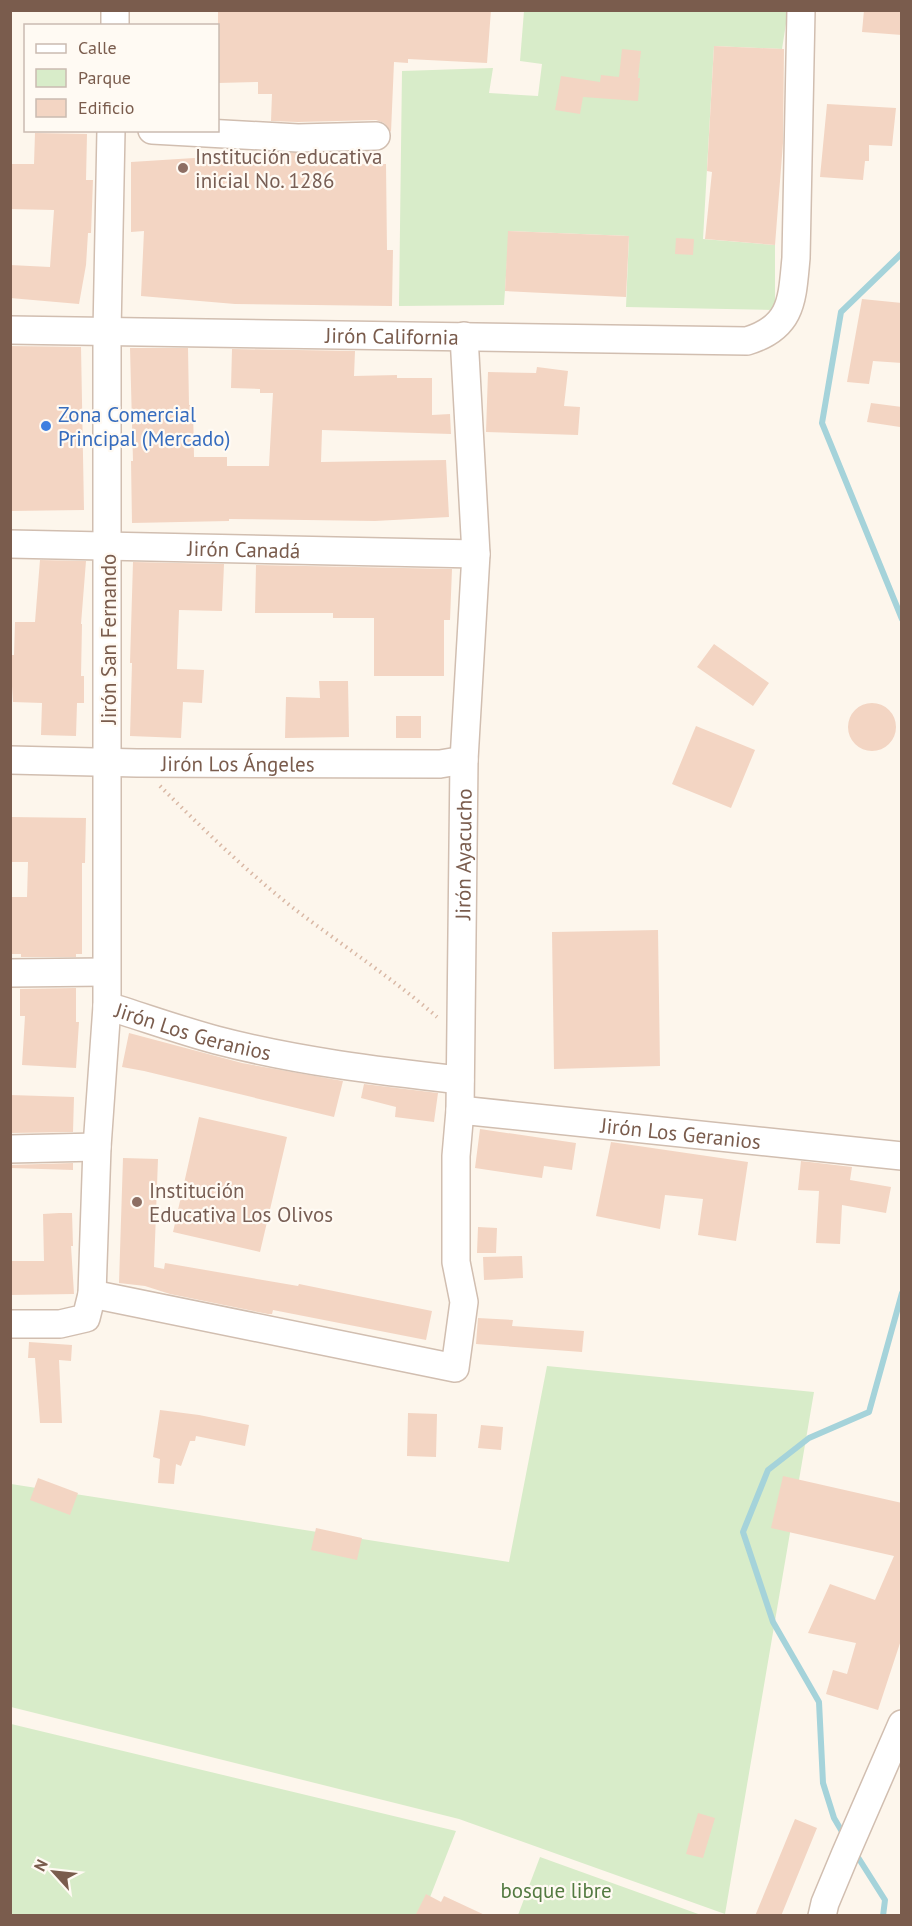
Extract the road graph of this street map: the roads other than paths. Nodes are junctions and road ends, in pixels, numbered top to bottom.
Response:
1 (801, 10) edge
2 (111, 132) edge
3 (188, 132) edge
4 (376, 136) dead end
5 (10, 330) edge
6 (107, 332) junction
7 (465, 336) junction
8 (10, 544) edge
9 (108, 546) junction
10 (476, 554) junction
11 (10, 760) edge
12 (464, 760) junction
13 (108, 762) junction
14 (105, 972) junction
15 (10, 973) edge
16 (106, 1006) junction
17 (460, 1080) junction
18 (460, 1110) junction
19 (97, 1147) junction
20 (10, 1149) edge
21 (902, 1156) edge
22 (89, 1306) junction
23 (10, 1324) edge
24 (902, 1724) edge
25 (822, 1916) edge

1 - 7 street, Jirón California
2 - 6 street, Jirón San Fernando
3 - 4 street
5 - 6 street, Jirón California
6 - 7 street, Jirón California
6 - 9 street, Jirón San Fernando
7 - 10 street, Jirón Ayacucho
8 - 9 street, Jirón Canadá
9 - 10 street, Jirón Canadá
9 - 13 street, Jirón San Fernando
10 - 12 street, Jirón Ayacucho
11 - 13 street, Jirón Los Ángeles
12 - 13 street, Jirón Los Ángeles
12 - 17 street, Jirón Ayacucho
13 - 14 street, Jirón San Fernando
14 - 15 street
14 - 16 street, Jirón San Fernando
16 - 17 street, Jirón Los Geranios
16 - 19 street, Jirón San Fernando
17 - 18 street, Jirón Ayacucho
18 - 21 street, Jirón Los Geranios
18 - 22 street, Jirón Ayacucho
19 - 20 street
19 - 22 street, Jirón San Fernando
22 - 23 street
24 - 25 street

